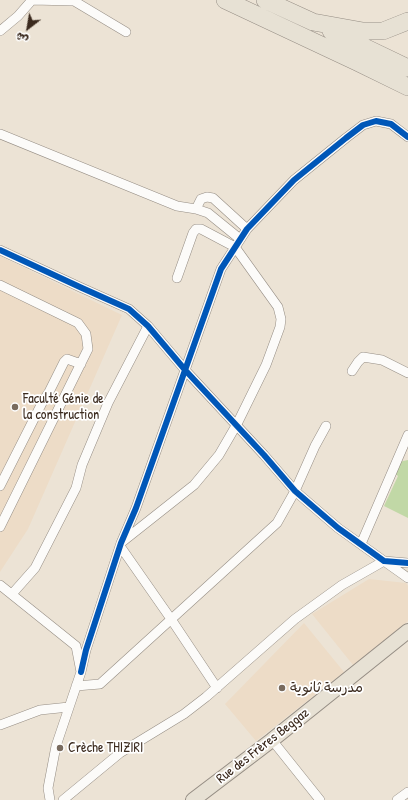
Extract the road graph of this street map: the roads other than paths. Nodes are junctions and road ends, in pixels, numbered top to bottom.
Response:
1 (32, 0) edge
2 (225, 0) edge
3 (265, 0) edge
4 (313, 22) junction
5 (408, 22) edge
6 (0, 31) edge
7 (126, 32) dead end
8 (408, 68) edge
9 (408, 87) edge
10 (0, 134) edge
11 (408, 137) edge
12 (196, 209) junction
13 (247, 229) junction
14 (240, 239) junction
15 (234, 247) junction
16 (0, 250) edge
17 (177, 278) dead end
18 (0, 285) edge
19 (148, 326) junction
20 (81, 364) junction
21 (186, 370) junction
22 (352, 371) dead end
23 (408, 373) edge
24 (236, 424) junction
25 (326, 426) dead end
26 (408, 435) edge
27 (0, 486) edge
28 (295, 491) junction
29 (0, 527) edge
30 (120, 544) junction
31 (361, 544) junction
32 (384, 561) junction
33 (408, 563) edge
34 (408, 578) edge
35 (0, 585) edge
36 (12, 594) junction
37 (171, 619) junction
38 (408, 631) edge
39 (80, 672) junction
40 (76, 686) junction
41 (217, 688) junction
42 (70, 707) junction
43 (0, 725) edge
44 (272, 740) junction
45 (408, 792) edge
46 (50, 800) edge
47 (63, 800) edge
48 (193, 800) edge
49 (320, 800) edge
50 (397, 800) edge

1 - 6 street
1 - 7 street
2 - 9 highway
3 - 4 highway
4 - 5 highway
4 - 8 highway
10 - 12 street
11 - 13 street
12 - 13 street
12 - 14 street
13 - 14 street
14 - 15 street
15 - 17 street
15 - 21 street
15 - 24 street
16 - 19 street
18 - 20 street
19 - 21 street
19 - 36 street
20 - 27 street
20 - 29 street
21 - 24 street
21 - 30 street
22 - 23 street
24 - 28 street
24 - 30 street
25 - 28 street
26 - 31 street
28 - 31 street
28 - 37 street
30 - 37 street
30 - 39 street
31 - 32 street
32 - 33 street
32 - 34 street
32 - 41 street
35 - 36 street
36 - 39 street
37 - 40 street
37 - 41 street
38 - 44 main road, Rue des Frères Beggaz
39 - 40 street
40 - 42 street
41 - 47 street
42 - 43 street
42 - 46 street
44 - 48 main road, Rue des Frères Beggaz
44 - 49 street
45 - 50 street

